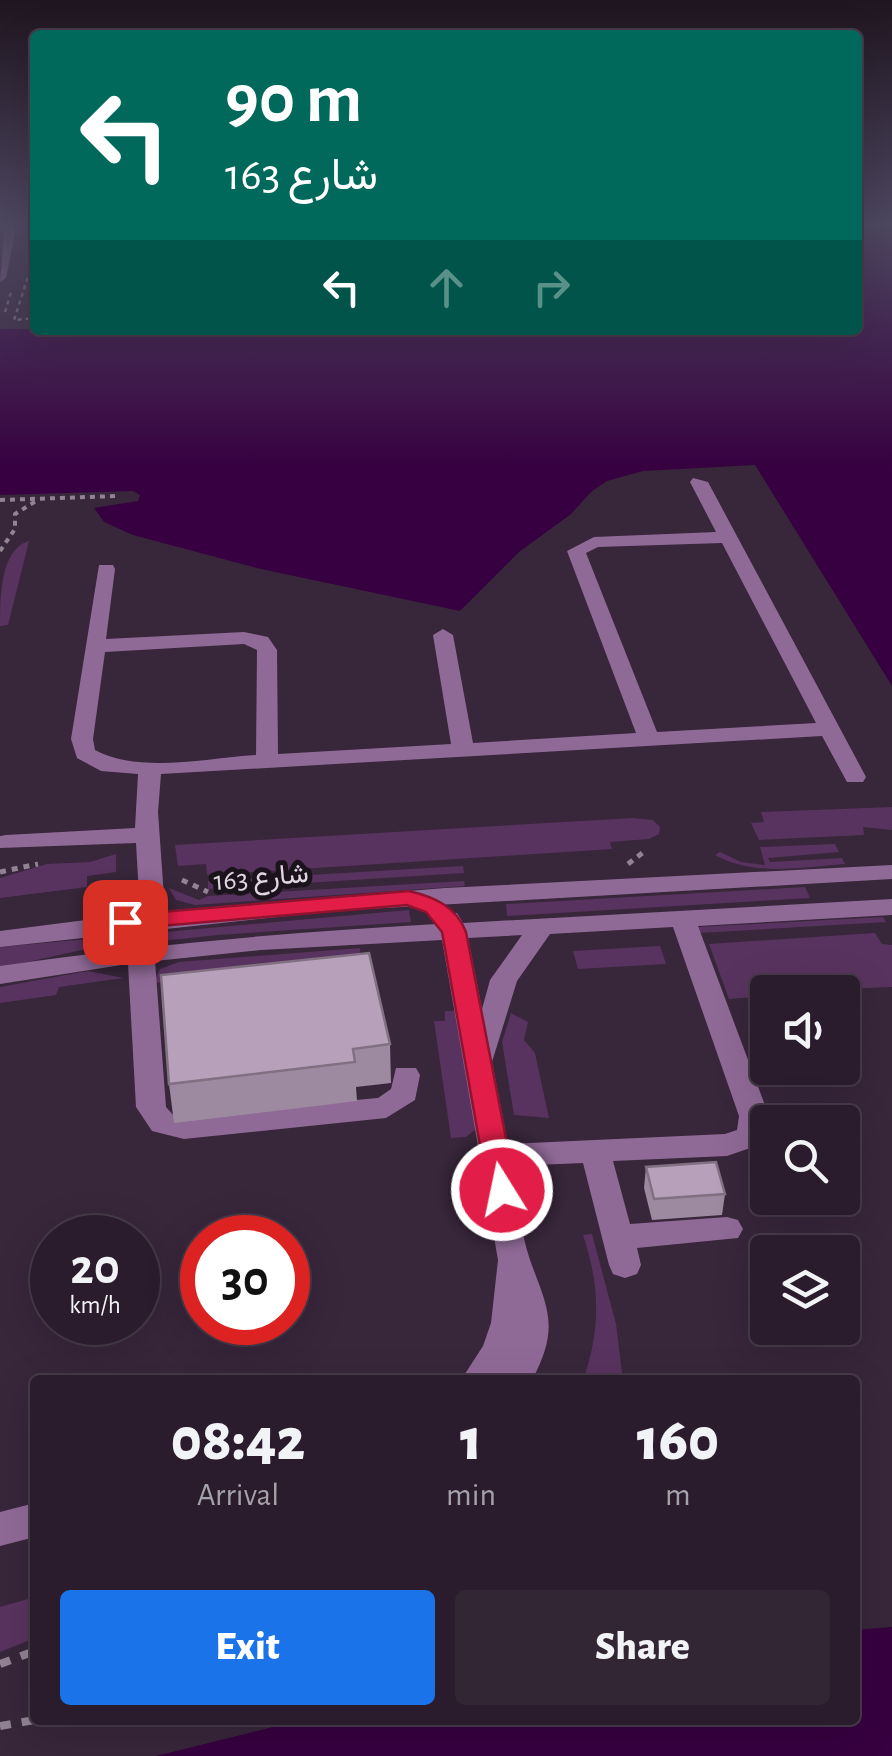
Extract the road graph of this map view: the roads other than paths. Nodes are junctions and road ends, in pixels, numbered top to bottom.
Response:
1 (698, 482) dead end
2 (728, 537) junction
3 (106, 569) dead end
4 (443, 634) dead end
5 (95, 646) junction
6 (830, 729) junction
7 (648, 739) junction
8 (463, 751) junction
9 (267, 762) junction
10 (150, 768) junction
11 (855, 777) dead end
12 (146, 834) junction
13 (6, 842) dead end
14 (892, 872) edge
15 (409, 898) junction
16 (892, 906) edge
17 (153, 918) junction
18 (683, 919) junction
19 (542, 926) junction
20 (454, 932) junction
21 (0, 939) edge
22 (140, 954) junction
23 (0, 976) edge
24 (481, 1070) junction
25 (406, 1075) dead end
26 (596, 1151) junction
27 (496, 1156) junction
28 (727, 1229) dead end
29 (514, 1260) junction
30 (483, 1375) edge
31 (517, 1375) edge
32 (30, 1521) edge
33 (0, 1529) edge

1 - 2 street
2 - 6 street
2 - 7 street
3 - 5 street
4 - 8 street
5 - 9 street
5 - 10 street
6 - 7 street
6 - 11 street
7 - 8 street
8 - 9 street
9 - 10 street
10 - 12 street
12 - 13 street
12 - 17 street
14 - 15 street, شارع 163
15 - 17 street, شارع 163
15 - 20 street
16 - 18 street
17 - 21 street, شارع 163
18 - 19 street
18 - 26 street
19 - 20 street
19 - 24 street
20 - 22 street
20 - 24 street
22 - 23 street
22 - 25 street
24 - 27 street
26 - 27 street
26 - 28 street
27 - 29 street
29 - 30 street
29 - 31 street
32 - 33 street

